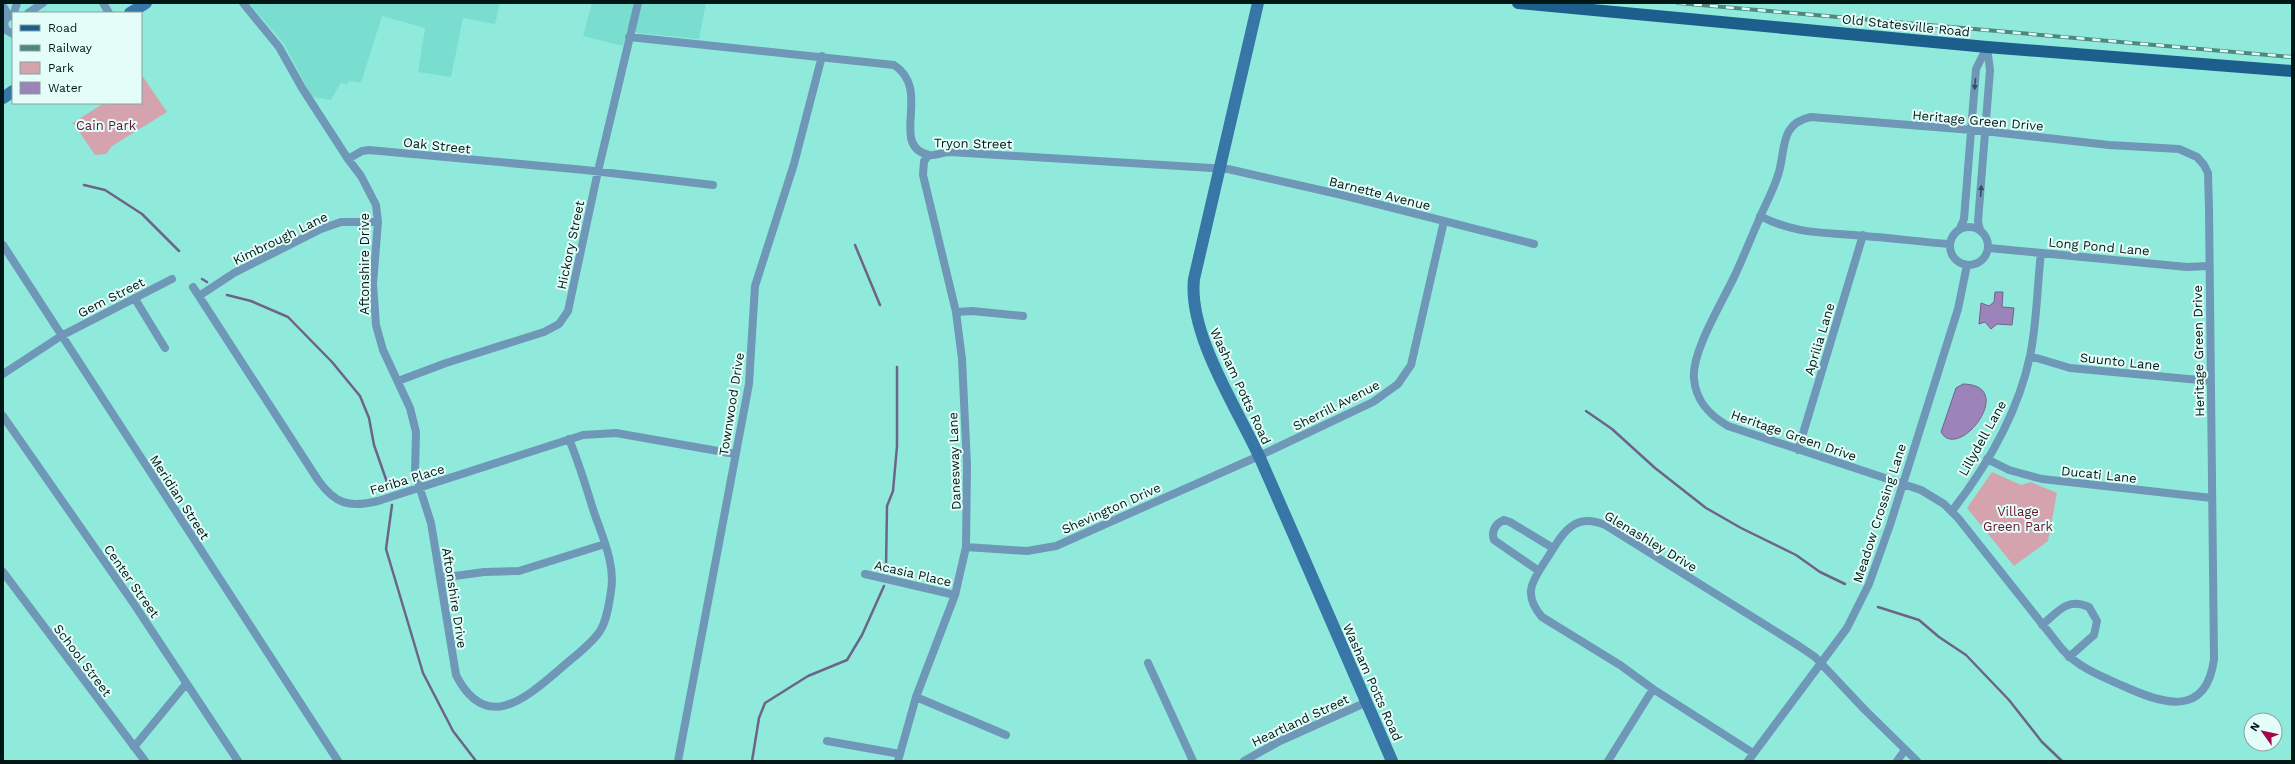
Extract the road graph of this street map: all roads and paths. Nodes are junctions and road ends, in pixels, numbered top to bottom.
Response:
1 (43, 3) edge
2 (103, 3) edge
3 (146, 3) edge
4 (243, 3) edge
5 (638, 3) edge
6 (1258, 3) edge
7 (1518, 3) edge
8 (3, 6) edge
9 (30, 12) edge
10 (108, 12) edge
11 (132, 12) edge
12 (12, 14) edge
13 (7, 32) edge
14 (630, 37) junction
15 (1987, 47) junction
16 (822, 56) junction
17 (2292, 71) edge
18 (12, 92) edge
19 (3, 98) edge
20 (1972, 130) junction
21 (1984, 131) junction
22 (929, 155) junction
23 (348, 159) junction
24 (1220, 169) junction
25 (598, 171) junction
26 (713, 185) dead end
27 (1760, 216) junction
28 (1444, 221) junction
29 (378, 222) junction
30 (1960, 228) junction
31 (1980, 230) junction
32 (1862, 235) junction
33 (1534, 244) dead end
34 (1950, 244) junction
35 (3, 245) edge
36 (1989, 248) junction
37 (2041, 253) junction
38 (1967, 265) junction
39 (2208, 266) junction
40 (172, 279) dead end
41 (193, 287) dead end
42 (199, 296) junction
43 (135, 299) junction
44 (956, 312) junction
45 (1023, 316) dead end
46 (61, 336) junction
47 (166, 348) dead end
48 (2030, 356) junction
49 (3, 374) edge
50 (398, 381) junction
51 (2210, 381) junction
52 (3, 416) edge
53 (569, 440) junction
54 (1798, 450) junction
55 (735, 454) junction
56 (1259, 456) junction
57 (1986, 459) junction
58 (1902, 484) junction
59 (420, 489) junction
60 (2212, 498) junction
61 (1952, 511) junction
62 (605, 544) junction
63 (966, 547) junction
64 (1553, 548) junction
65 (1539, 571) junction
66 (3, 572) edge
67 (865, 574) dead end
68 (440, 578) junction
69 (955, 595) junction
70 (2042, 625) junction
71 (2069, 657) junction
72 (1148, 662) dead end
73 (1821, 663) junction
74 (186, 684) junction
75 (1653, 689) junction
76 (916, 698) junction
77 (1367, 702) junction
78 (1006, 735) dead end
79 (827, 740) dead end
80 (134, 747) junction
81 (1905, 750) junction
82 (1753, 753) junction
83 (899, 758) edge
84 (144, 761) edge
85 (238, 761) edge
86 (338, 761) edge
87 (678, 761) edge
88 (1193, 761) edge
89 (1244, 761) edge
90 (1392, 761) edge
91 (1608, 761) edge
92 (1748, 761) edge
93 (1897, 761) edge
94 (1917, 761) edge

1 - 9 street
2 - 10 street
3 - 11 street
4 - 23 street
5 - 14 street, Hickory Street
6 - 24 street, Washam Potts Road
7 - 15 main road, Old Statesville Road
8 - 12 street
12 - 13 street
14 - 16 street, Tryon Street
14 - 25 street, Hickory Street
15 - 17 main road, Old Statesville Road
15 -> 20 street
15 - 21 street
16 - 22 street, Tryon Street
16 - 55 street, Townwood Drive
18 - 19 street
20 - 21 street, Heritage Green Drive
20 - 27 street, Heritage Green Drive
20 - 30 street
31 -> 21 street
21 - 39 street, Heritage Green Drive
22 - 24 street, Tryon Street
22 - 44 street, Danesway Lane
23 - 25 street, Oak Street
23 - 29 street, Aftonshire Drive
24 - 28 street, Barnette Avenue
24 - 56 street, Washam Potts Road
25 - 26 street, Oak Street
25 - 50 street, Hickory Street
27 - 32 street
27 - 54 street, Heritage Green Drive
28 - 33 street, Barnette Avenue
28 - 56 street, Sherrill Avenue
29 - 42 street, Kimbrough Lane
29 - 50 street, Aftonshire Drive
30 - 31 street
30 - 34 street
31 - 36 street
32 - 34 street
32 - 54 street, Aprilia Lane
34 - 38 street
35 - 46 street, Meridian Street
36 - 37 street, Long Pond Lane
36 - 38 street
37 - 39 street, Long Pond Lane
37 - 48 street, Lillydell Lane
38 - 58 street, Meadow Crossing Lane
39 - 51 street, Heritage Green Drive
40 - 43 street, Gem Street
41 - 42 street, Feriba Place
42 - 59 street, Feriba Place
43 - 46 street, Gem Street
43 - 47 street
44 - 45 street
44 - 63 street, Danesway Lane
46 - 49 street, Gem Street
46 - 86 street, Meridian Street
48 - 51 street, Suunto Lane
48 - 57 street, Lillydell Lane
50 - 59 street, Aftonshire Drive
51 - 60 street, Heritage Green Drive
52 - 74 street, Center Street
53 - 55 street, Feriba Place
53 - 59 street, Feriba Place
53 - 62 street, Aftonshire Drive
54 - 58 street, Heritage Green Drive
55 - 87 street, Townwood Drive
56 - 63 street, Shevington Drive
56 - 77 street, Washam Potts Road
57 - 60 street, Ducati Lane
57 - 61 street, Lillydell Lane
58 - 61 street, Heritage Green Drive
58 - 73 street, Meadow Crossing Lane
59 - 68 street, Aftonshire Drive
60 - 71 street, Heritage Green Drive
61 - 70 street, Heritage Green Drive
62 - 68 street
62 - 68 street, Aftonshire Drive
63 - 69 street, Danesway Lane
64 - 65 street, Glenashley Drive
64 - 65 street
64 - 73 street, Glenashley Drive
65 - 75 street, Glenashley Drive
66 - 80 street, School Street
67 - 69 street, Acasia Place
69 - 76 street, Danesway Lane
70 - 71 street, Heritage Green Drive
70 - 71 street
72 - 88 street
73 - 81 street, Glenashley Drive
73 - 82 street, Meadow Crossing Lane
74 - 80 street
74 - 85 street, Center Street
75 - 82 street, Glenashley Drive
75 - 91 street
76 - 78 street
76 - 83 street, Danesway Lane
77 - 89 street, Heartland Street
77 - 90 street, Washam Potts Road
79 - 83 street
80 - 84 street, School Street
81 - 93 street
81 - 94 street, Glenashley Drive
82 - 92 street, Meadow Crossing Lane

